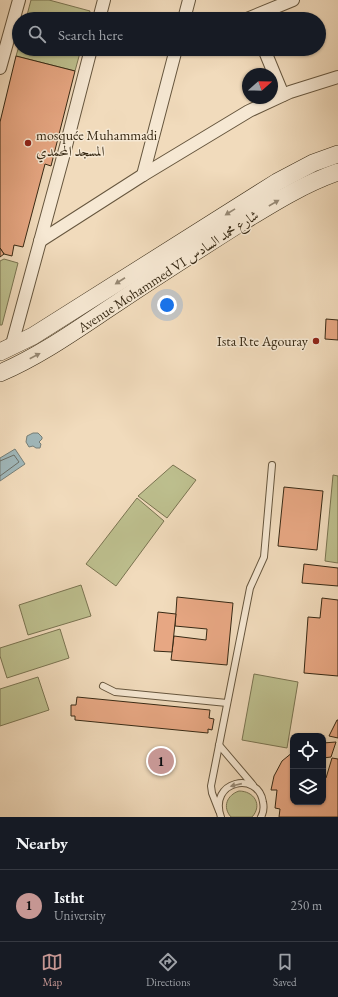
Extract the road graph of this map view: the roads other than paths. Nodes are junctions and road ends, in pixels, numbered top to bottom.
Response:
1 (19, 0) edge
2 (104, 0) edge
3 (189, 0) edge
4 (293, 0) edge
5 (16, 12) edge
6 (101, 12) edge
7 (186, 12) edge
8 (264, 12) edge
9 (12, 25) edge
10 (89, 56) edge
11 (174, 56) edge
12 (267, 56) edge
13 (0, 68) edge
14 (338, 77) edge
15 (283, 95) junction
16 (338, 154) edge
17 (338, 172) edge
18 (143, 174) junction
19 (40, 241) junction
20 (6, 350) edge
21 (0, 373) edge
22 (272, 465) dead end
23 (103, 686) dead end
24 (227, 703) junction
25 (219, 745) junction
26 (260, 792) junction
27 (220, 814) edge
28 (262, 817) edge

1 - 5 street
2 - 6 street
3 - 7 street
4 - 8 street
9 - 13 street
10 - 19 street
11 - 18 street
12 - 15 street
14 - 15 street
15 - 18 street
16 -> 20 main road, Avenue Mohammed VI شارع محمد السادس
21 -> 17 main road, Avenue Mohammed VI شارع محمد السادس
18 - 19 street
19 - 20 street
22 - 24 lane
23 - 24 lane
24 - 25 lane
25 - 26 lane
25 - 27 lane
26 -> 27 lane
26 - 28 lane

